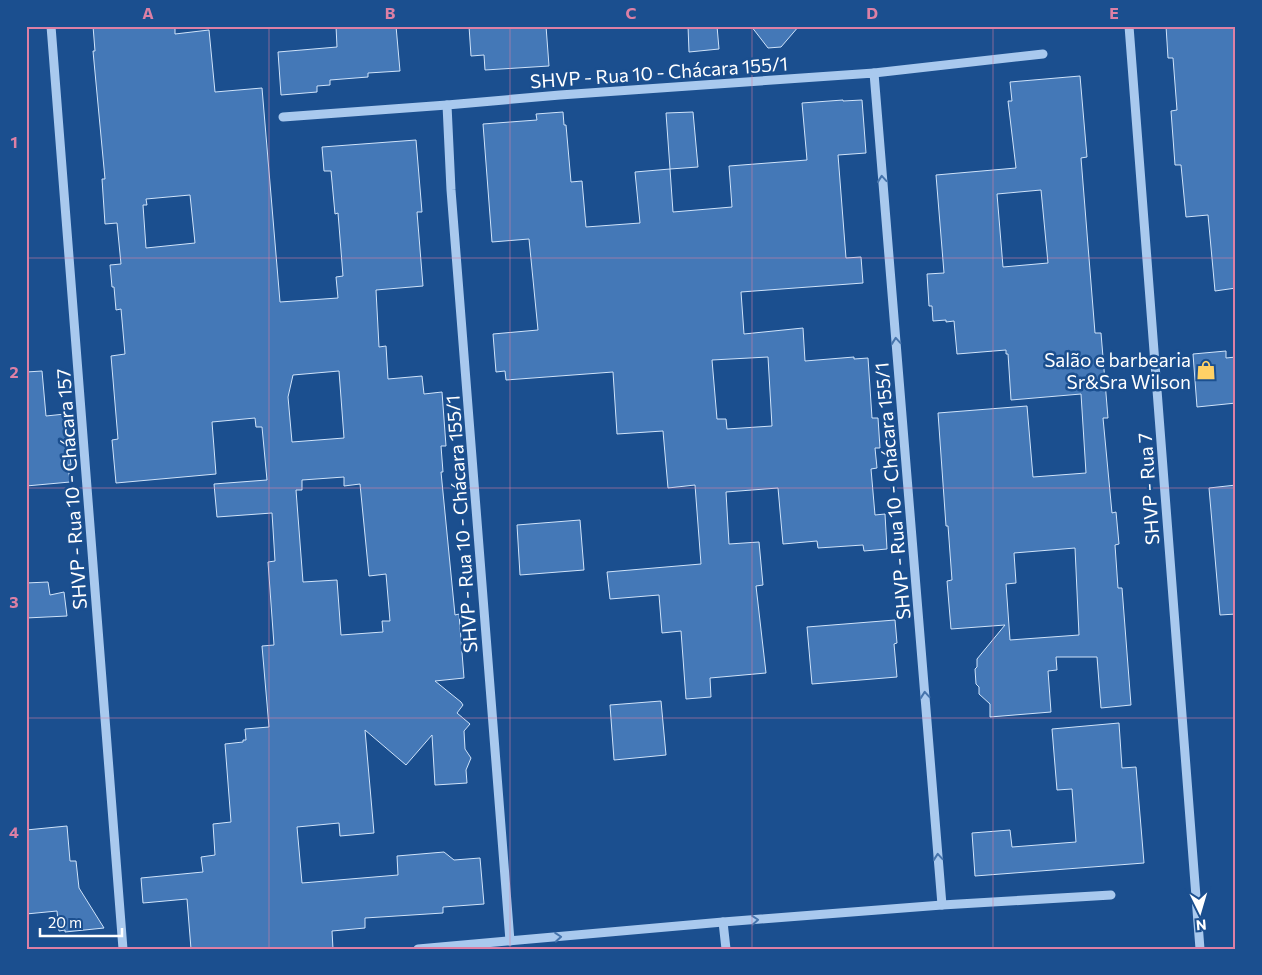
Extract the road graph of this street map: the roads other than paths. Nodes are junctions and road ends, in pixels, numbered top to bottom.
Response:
1 (51, 26) edge
2 (1129, 26) edge
3 (1043, 54) dead end
4 (874, 73) junction
5 (447, 105) junction
6 (283, 117) dead end
7 (1111, 895) dead end
8 (942, 905) junction
9 (723, 922) junction
10 (510, 941) junction
11 (123, 949) edge
12 (418, 949) edge
13 (726, 949) edge
14 (1200, 949) edge

1 - 11 street, SHVP - Rua 10 - Chácara 157
2 - 14 street, SHVP - Rua 7
3 - 4 street, SHVP - Rua 10 - Chácara 155/1
4 - 5 street, SHVP - Rua 10 - Chácara 155/1
8 -> 4 street, SHVP - Rua 10 - Chácara 155/1
5 - 6 street, SHVP - Rua 10 - Chácara 155/1
5 - 10 street, SHVP - Rua 10 - Chácara 155/1
7 - 8 street
9 -> 8 street
10 -> 9 street
9 - 13 street
10 - 12 street

